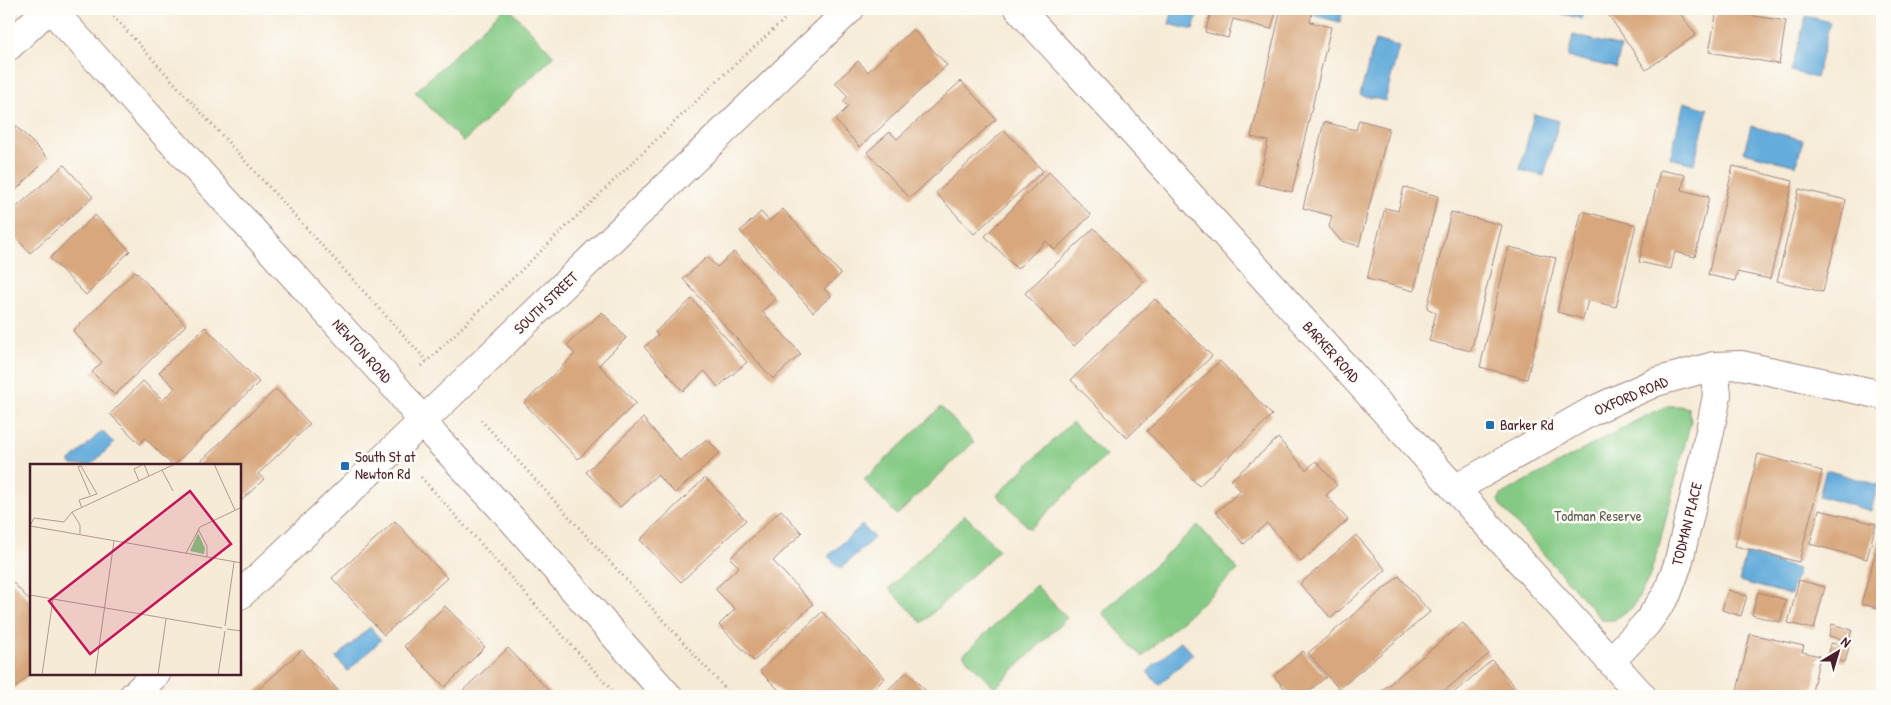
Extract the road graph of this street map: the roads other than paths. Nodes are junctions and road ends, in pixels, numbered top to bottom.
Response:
1 (49, 9) edge
2 (850, 9) edge
3 (1019, 9) edge
4 (9, 46) edge
5 (1714, 366) junction
6 (1882, 395) edge
7 (423, 421) junction
8 (1455, 489) junction
9 (241, 594) edge
10 (1611, 661) junction
11 (155, 675) edge
12 (133, 696) edge
13 (668, 696) edge
14 (1642, 696) edge

1 - 4 street
1 - 7 street, NEWTON ROAD
2 - 7 street, SOUTH STREET
3 - 8 street, BARKER ROAD
5 - 6 street, OXFORD ROAD
5 - 8 street, OXFORD ROAD
5 - 10 street, TODMAN PLACE
7 - 9 street, SOUTH STREET
7 - 13 street, NEWTON ROAD
8 - 10 street, BARKER ROAD
10 - 14 street, BARKER ROAD
11 - 12 street

